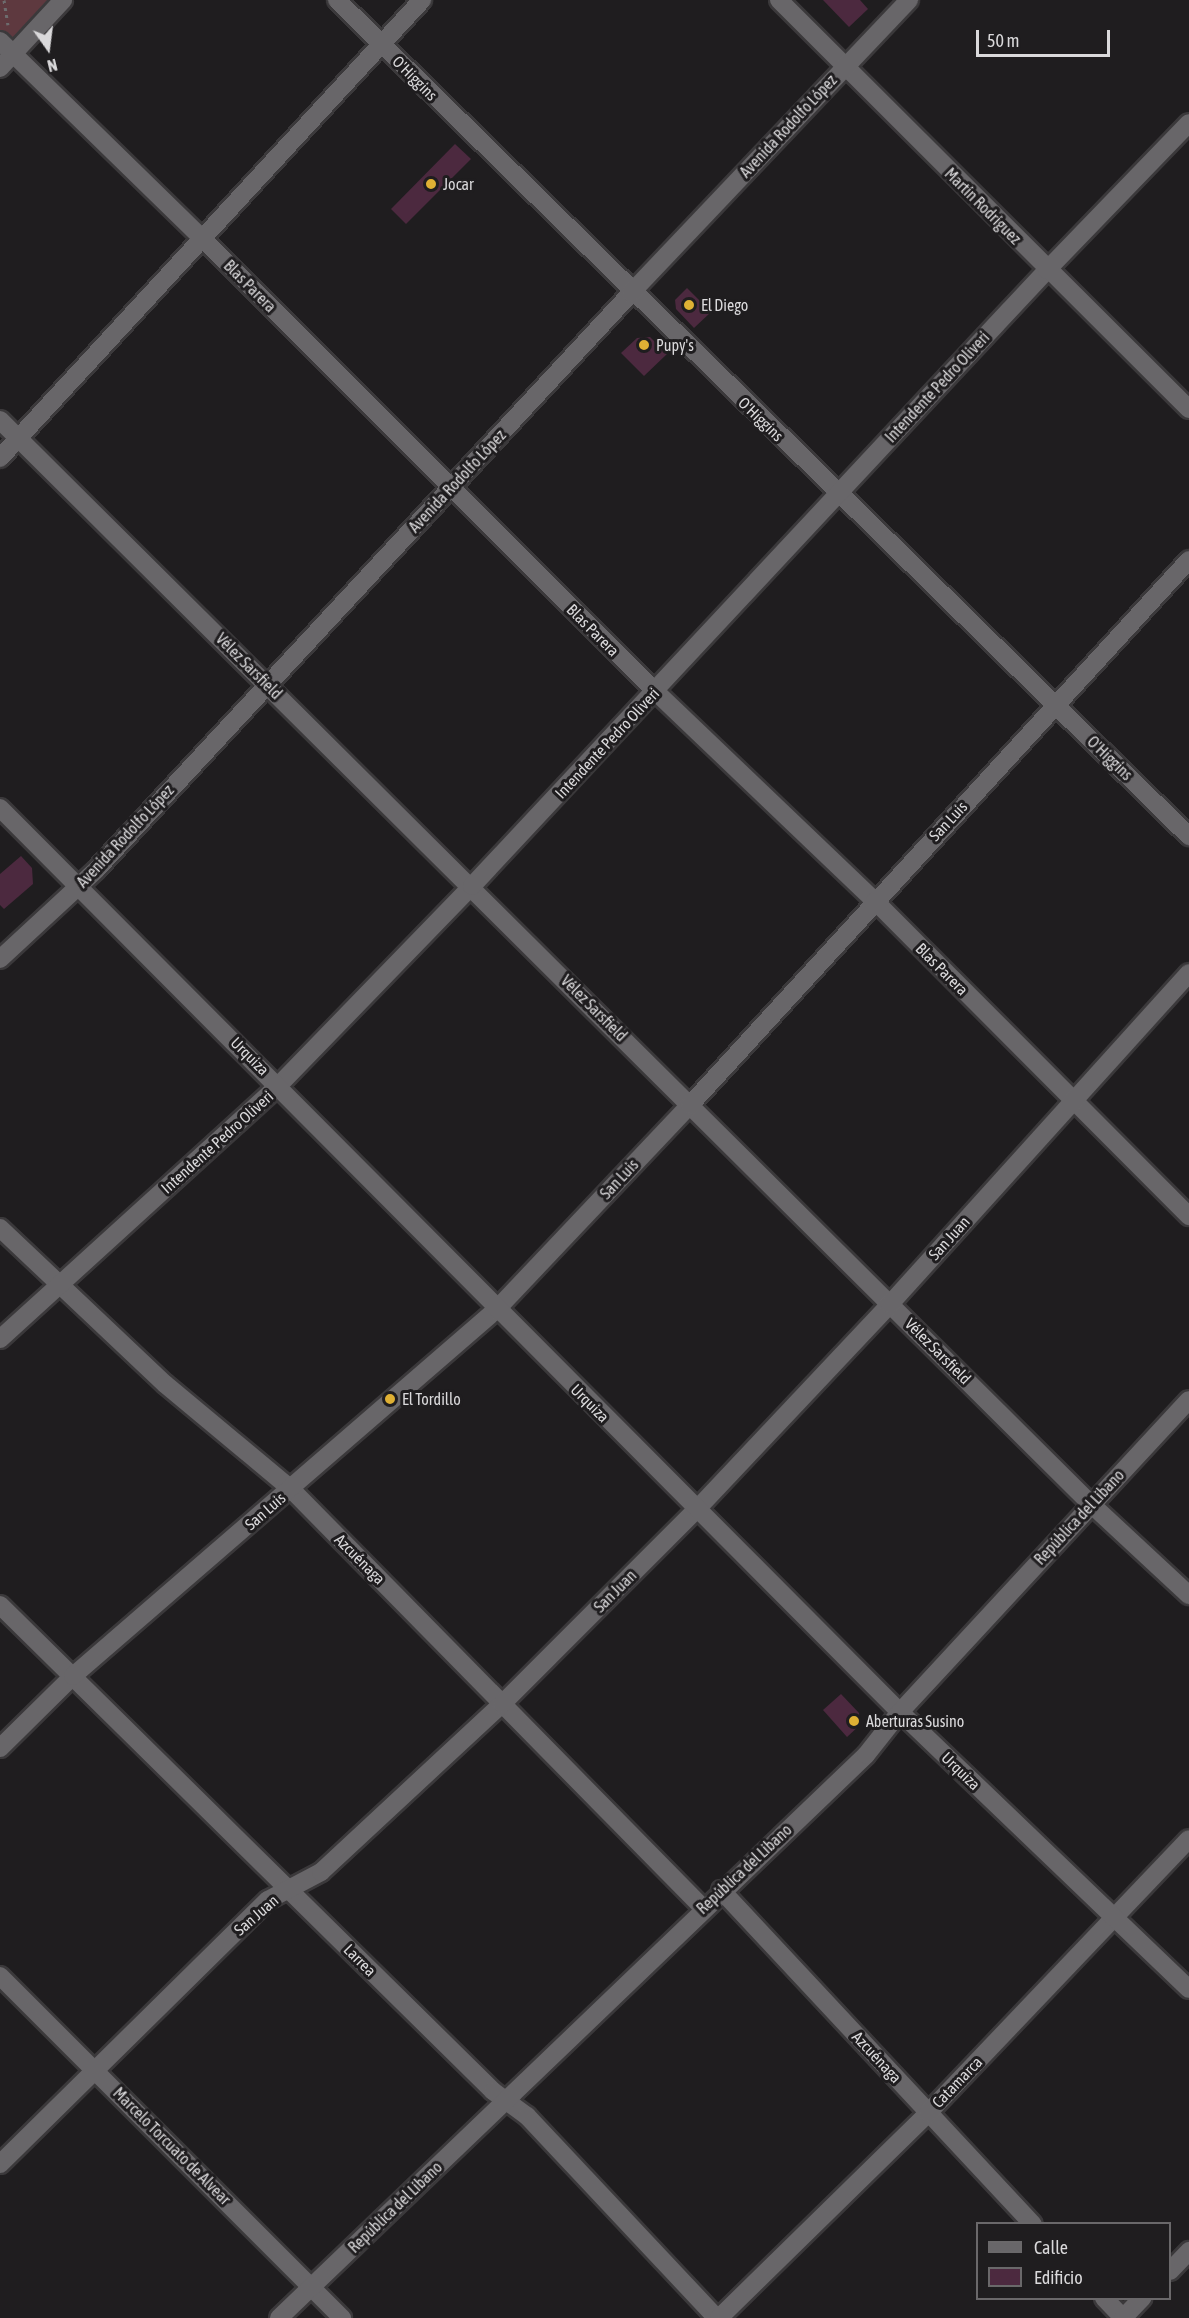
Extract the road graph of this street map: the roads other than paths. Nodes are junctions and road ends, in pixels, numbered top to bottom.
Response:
1 (63, 0) edge
2 (337, 0) edge
3 (422, 0) edge
4 (779, 0) edge
5 (909, 0) edge
6 (381, 44) junction
7 (6, 48) edge
8 (844, 66) junction
9 (0, 68) edge
10 (1189, 123) edge
11 (203, 238) junction
12 (1047, 270) junction
13 (631, 293) junction
14 (1189, 409) edge
15 (0, 420) edge
16 (19, 438) junction
17 (0, 458) edge
18 (450, 489) junction
19 (838, 494) junction
20 (1189, 560) edge
21 (266, 684) junction
22 (656, 692) junction
23 (1056, 705) junction
24 (0, 808) edge
25 (1189, 836) edge
26 (80, 885) junction
27 (472, 886) junction
28 (875, 901) junction
29 (0, 959) edge
30 (1189, 973) edge
31 (279, 1085) junction
32 (1071, 1100) junction
33 (690, 1104) junction
34 (1189, 1216) edge
35 (0, 1228) edge
36 (61, 1283) junction
37 (890, 1304) junction
38 (496, 1309) junction
39 (0, 1339) edge
40 (1189, 1400) edge
41 (291, 1489) junction
42 (1091, 1504) junction
43 (697, 1509) junction
44 (1189, 1595) edge
45 (0, 1605) edge
46 (73, 1676) junction
47 (502, 1704) junction
48 (900, 1712) junction
49 (0, 1748) edge
50 (1189, 1839) edge
51 (288, 1888) junction
52 (722, 1890) junction
53 (703, 1908) junction
54 (1115, 1920) junction
55 (0, 1976) edge
56 (1189, 1989) edge
57 (96, 2071) junction
58 (507, 2101) junction
59 (927, 2112) junction
60 (0, 2164) edge
61 (1032, 2222) edge
62 (1189, 2251) edge
63 (1171, 2270) edge
64 (313, 2286) junction
65 (1106, 2300) edge
66 (1140, 2300) edge
67 (279, 2318) edge
68 (342, 2318) edge
69 (718, 2318) edge
70 (1123, 2318) edge

1 - 7 street
2 - 6 street, O'Higgins
3 - 6 street
4 - 8 street, Martín Rodríguez
5 - 8 street, Avenida Rodolfo López
6 - 11 street
6 - 13 street, O'Higgins
7 - 9 street
7 - 11 street, Blas Parera
8 - 12 street, Martín Rodríguez
8 - 13 street, Avenida Rodolfo López
10 - 12 street, Intendente Pedro Oliveri
11 - 16 street
11 - 18 street, Blas Parera
12 - 14 street, Martín Rodríguez
12 - 19 street, Intendente Pedro Oliveri
13 - 18 street, Avenida Rodolfo López
13 - 19 street, O'Higgins
15 - 16 street, Vélez Sarsfield
16 - 17 street
16 - 21 street, Vélez Sarsfield
18 - 21 street, Avenida Rodolfo López
18 - 22 street, Blas Parera
19 - 22 street, Intendente Pedro Oliveri
19 - 23 street, O'Higgins
20 - 23 street, San Luis
21 - 26 street, Avenida Rodolfo López
21 - 27 street, Vélez Sarsfield
22 - 27 street, Intendente Pedro Oliveri
22 - 28 street, Blas Parera
23 - 25 street, O'Higgins
23 - 28 street, San Luis
24 - 26 street, Urquiza
26 - 29 street, Avenida Rodolfo López
26 - 31 street, Urquiza
27 - 31 street, Intendente Pedro Oliveri
27 - 33 street, Vélez Sarsfield
28 - 32 street, Blas Parera
28 - 33 street, San Luis
30 - 32 street, San Juan
31 - 36 street, Intendente Pedro Oliveri
31 - 38 street, Urquiza
32 - 34 street, Blas Parera
32 - 37 street, San Juan
33 - 37 street, Vélez Sarsfield
33 - 38 street, San Luis
35 - 36 street, Azcuénaga
36 - 39 street, Intendente Pedro Oliveri
36 - 41 street, Azcuénaga
37 - 42 street, Vélez Sarsfield
37 - 43 street, San Juan
38 - 41 street, San Luis
38 - 43 street, Urquiza
40 - 42 street, República del Líbano
41 - 46 street, San Luis
41 - 47 street, Azcuénaga
42 - 44 street, Vélez Sarsfield
42 - 48 street, República del Líbano
43 - 47 street, San Juan
43 - 48 street, Urquiza
45 - 46 street, Larrea
46 - 49 street, San Luis
46 - 51 street, Larrea
47 - 51 street, San Juan
47 - 53 street, Azcuénaga
48 - 52 street, República del Líbano
48 - 54 street, Urquiza
50 - 54 street, Catamarca
51 - 57 street, San Juan
51 - 58 street, Larrea
52 - 53 street, República del Líbano
52 - 59 street, Azcuénaga
53 - 58 street, República del Líbano
54 - 56 street, Urquiza
54 - 59 street, Catamarca
55 - 57 street, Marcelo Torcuato de Alvear
57 - 60 street, San Juan
57 - 64 street, Marcelo Torcuato de Alvear
58 - 64 street, República del Líbano
58 - 69 street, Larrea
59 - 61 street, Azcuénaga
59 - 69 street, Catamarca
62 - 63 street
64 - 67 street, República del Líbano
64 - 68 street, Marcelo Torcuato de Alvear
65 - 70 street
66 - 70 street

